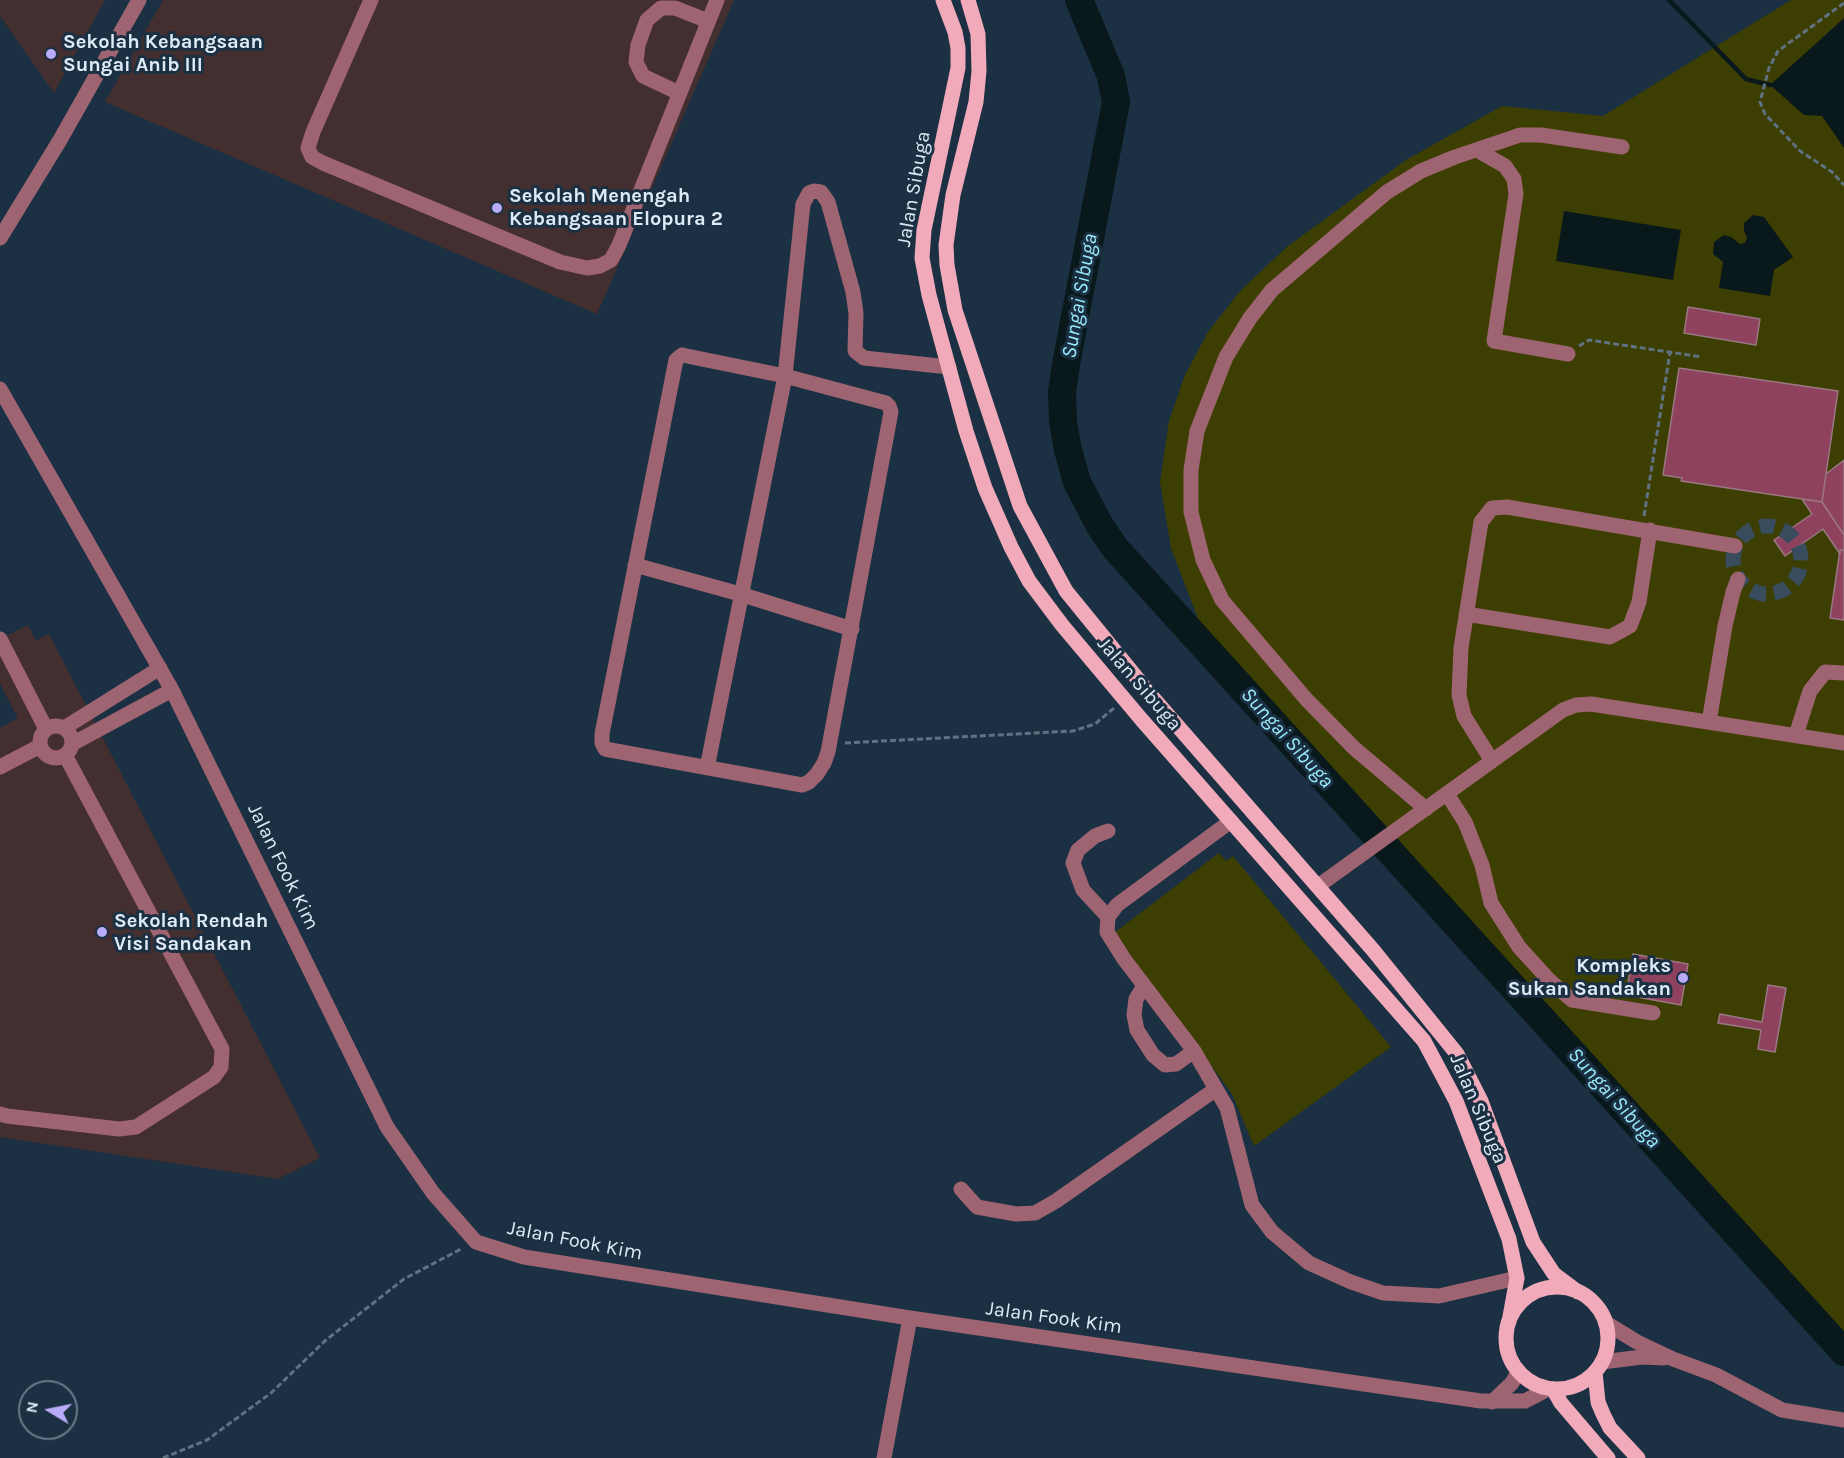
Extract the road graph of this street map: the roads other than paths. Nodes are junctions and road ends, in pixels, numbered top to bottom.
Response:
1 (139, 0) edge
2 (371, 0) edge
3 (717, 0) edge
4 (943, 0) edge
5 (968, 0) edge
6 (708, 21) junction
7 (679, 93) junction
8 (1622, 147) dead end
9 (1477, 150) junction
10 (0, 238) edge
11 (1568, 354) dead end
12 (949, 367) junction
13 (785, 376) junction
14 (0, 389) edge
15 (1646, 530) junction
16 (1735, 546) dead end
17 (635, 565) junction
18 (1738, 579) dead end
19 (740, 594) junction
20 (1466, 614) junction
21 (852, 628) junction
22 (0, 639) edge
23 (160, 668) junction
24 (1844, 673) edge
25 (172, 690) junction
26 (1709, 722) junction
27 (64, 728) junction
28 (46, 729) junction
29 (1796, 735) junction
30 (1844, 743) edge
31 (40, 746) junction
32 (68, 750) junction
33 (1492, 761) junction
34 (0, 766) edge
35 (707, 768) junction
36 (1447, 794) junction
37 (1426, 809) junction
38 (1231, 821) junction
39 (1108, 831) dead end
40 (1318, 886) junction
41 (1108, 917) junction
42 (1144, 986) junction
43 (1653, 1013) dead end
44 (1194, 1051) junction
45 (1216, 1089) junction
46 (0, 1114) edge
47 (961, 1189) dead end
48 (1517, 1278) junction
49 (1578, 1292) junction
50 (910, 1318) junction
51 (1509, 1322) junction
52 (1606, 1323) junction
53 (1673, 1359) junction
54 (1599, 1367) junction
55 (1518, 1371) junction
56 (1550, 1389) junction
57 (1492, 1402) junction
58 (1844, 1420) edge
59 (884, 1458) edge
60 (1608, 1458) edge
61 (1638, 1458) edge

1 - 10 street
2 - 7 street
3 - 6 street
4 - 12 main road, Jalan Sibuga
5 - 40 main road, Jalan Sibuga
6 - 7 street
6 - 7 street
8 - 9 street
9 - 11 street
9 - 37 street
12 - 13 street
12 - 38 main road, Jalan Sibuga
13 - 17 street
13 - 19 street
13 - 21 street
14 - 23 street, Jalan Fook Kim
15 - 16 street
15 - 20 street
15 - 20 street
17 - 19 street
17 - 35 street
18 - 26 street
19 - 21 street
19 - 35 street
20 - 33 street
21 - 35 street
22 - 28 street
23 - 25 street, Jalan Fook Kim
23 - 27 street
24 - 29 street
25 - 32 street
25 - 50 street, Jalan Fook Kim
26 - 29 street
26 - 33 street
27 - 28 street
27 - 32 street
28 - 31 street
29 - 30 street
31 - 32 street
31 - 34 street
32 - 46 street
33 - 36 street
36 - 37 street
36 - 43 street
37 - 40 street
38 - 41 street
38 - 48 main road, Jalan Sibuga
39 - 41 street
40 - 49 main road, Jalan Sibuga
41 - 42 street
42 - 44 street
42 - 44 street
44 - 45 street
45 - 47 street
45 - 48 street
48 - 51 main road, Jalan Sibuga
49 - 51 main road
49 - 52 main road
50 - 57 street, Jalan Fook Kim
50 - 59 street
51 - 55 main road
52 - 53 street
52 - 54 main road
53 - 54 street
53 - 58 street
54 - 56 main road
54 - 61 main road
55 - 56 main road
55 - 57 street
56 - 57 street, Jalan Fook Kim
56 - 60 main road

